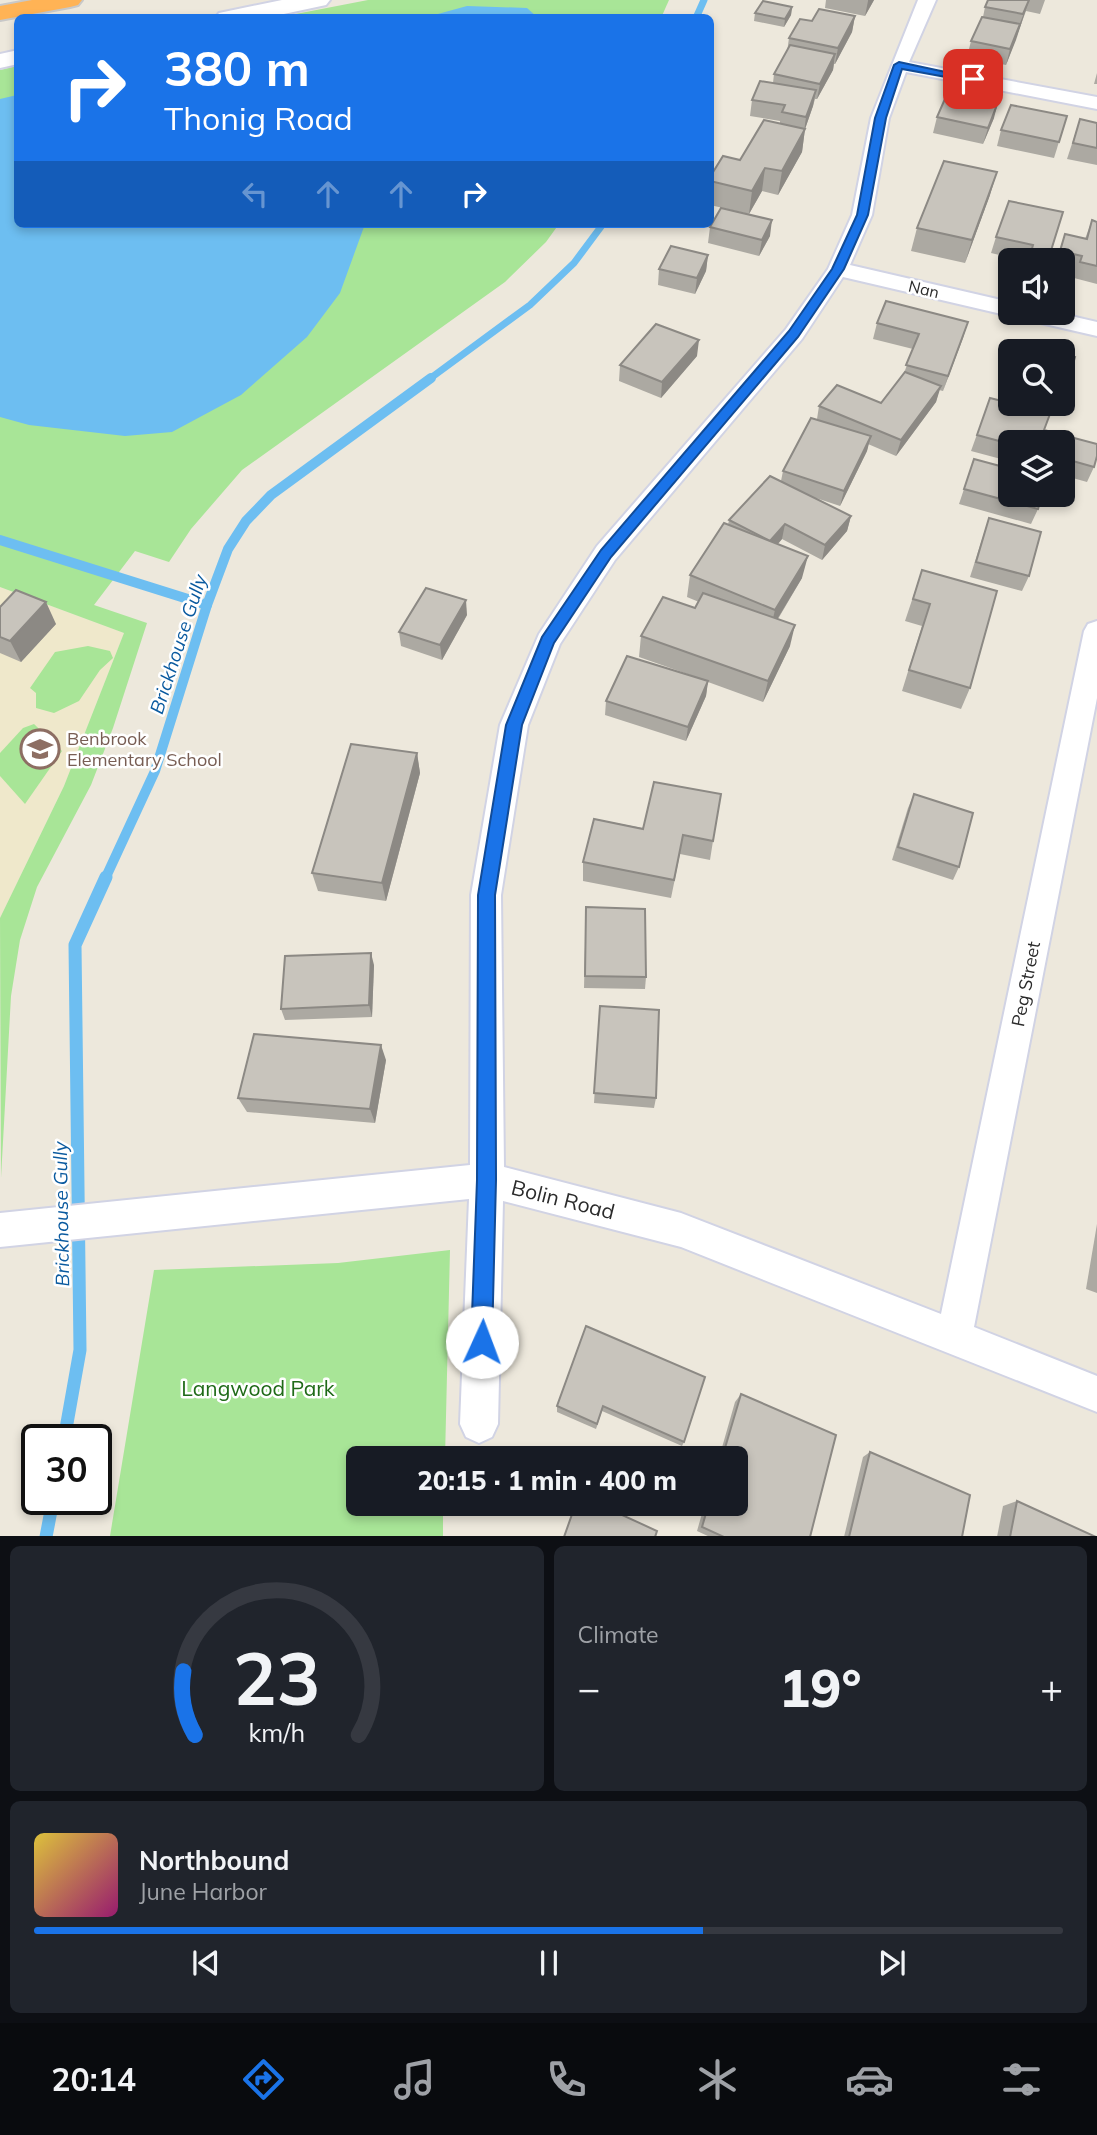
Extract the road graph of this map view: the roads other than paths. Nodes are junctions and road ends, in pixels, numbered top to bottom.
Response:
1 (70, 0) edge
2 (318, 0) edge
3 (928, 0) edge
4 (0, 13) edge
5 (247, 14) edge
6 (899, 65) junction
7 (1097, 103) edge
8 (838, 269) junction
9 (998, 306) edge
10 (1075, 325) edge
11 (1097, 330) edge
12 (1097, 631) edge
13 (487, 1180) junction
14 (3, 1230) edge
15 (954, 1336) junction
16 (1097, 1394) edge
17 (479, 1423) dead end

1 - 4 highway
2 - 5 main road
3 - 6 street
6 - 7 street
6 - 8 street
8 - 9 street, Nan
8 - 13 street
10 - 11 street
12 - 15 street, Peg Street
13 - 14 street, Bolin Road
13 - 15 street, Bolin Road
13 - 17 street
15 - 16 street, Bolin Road

